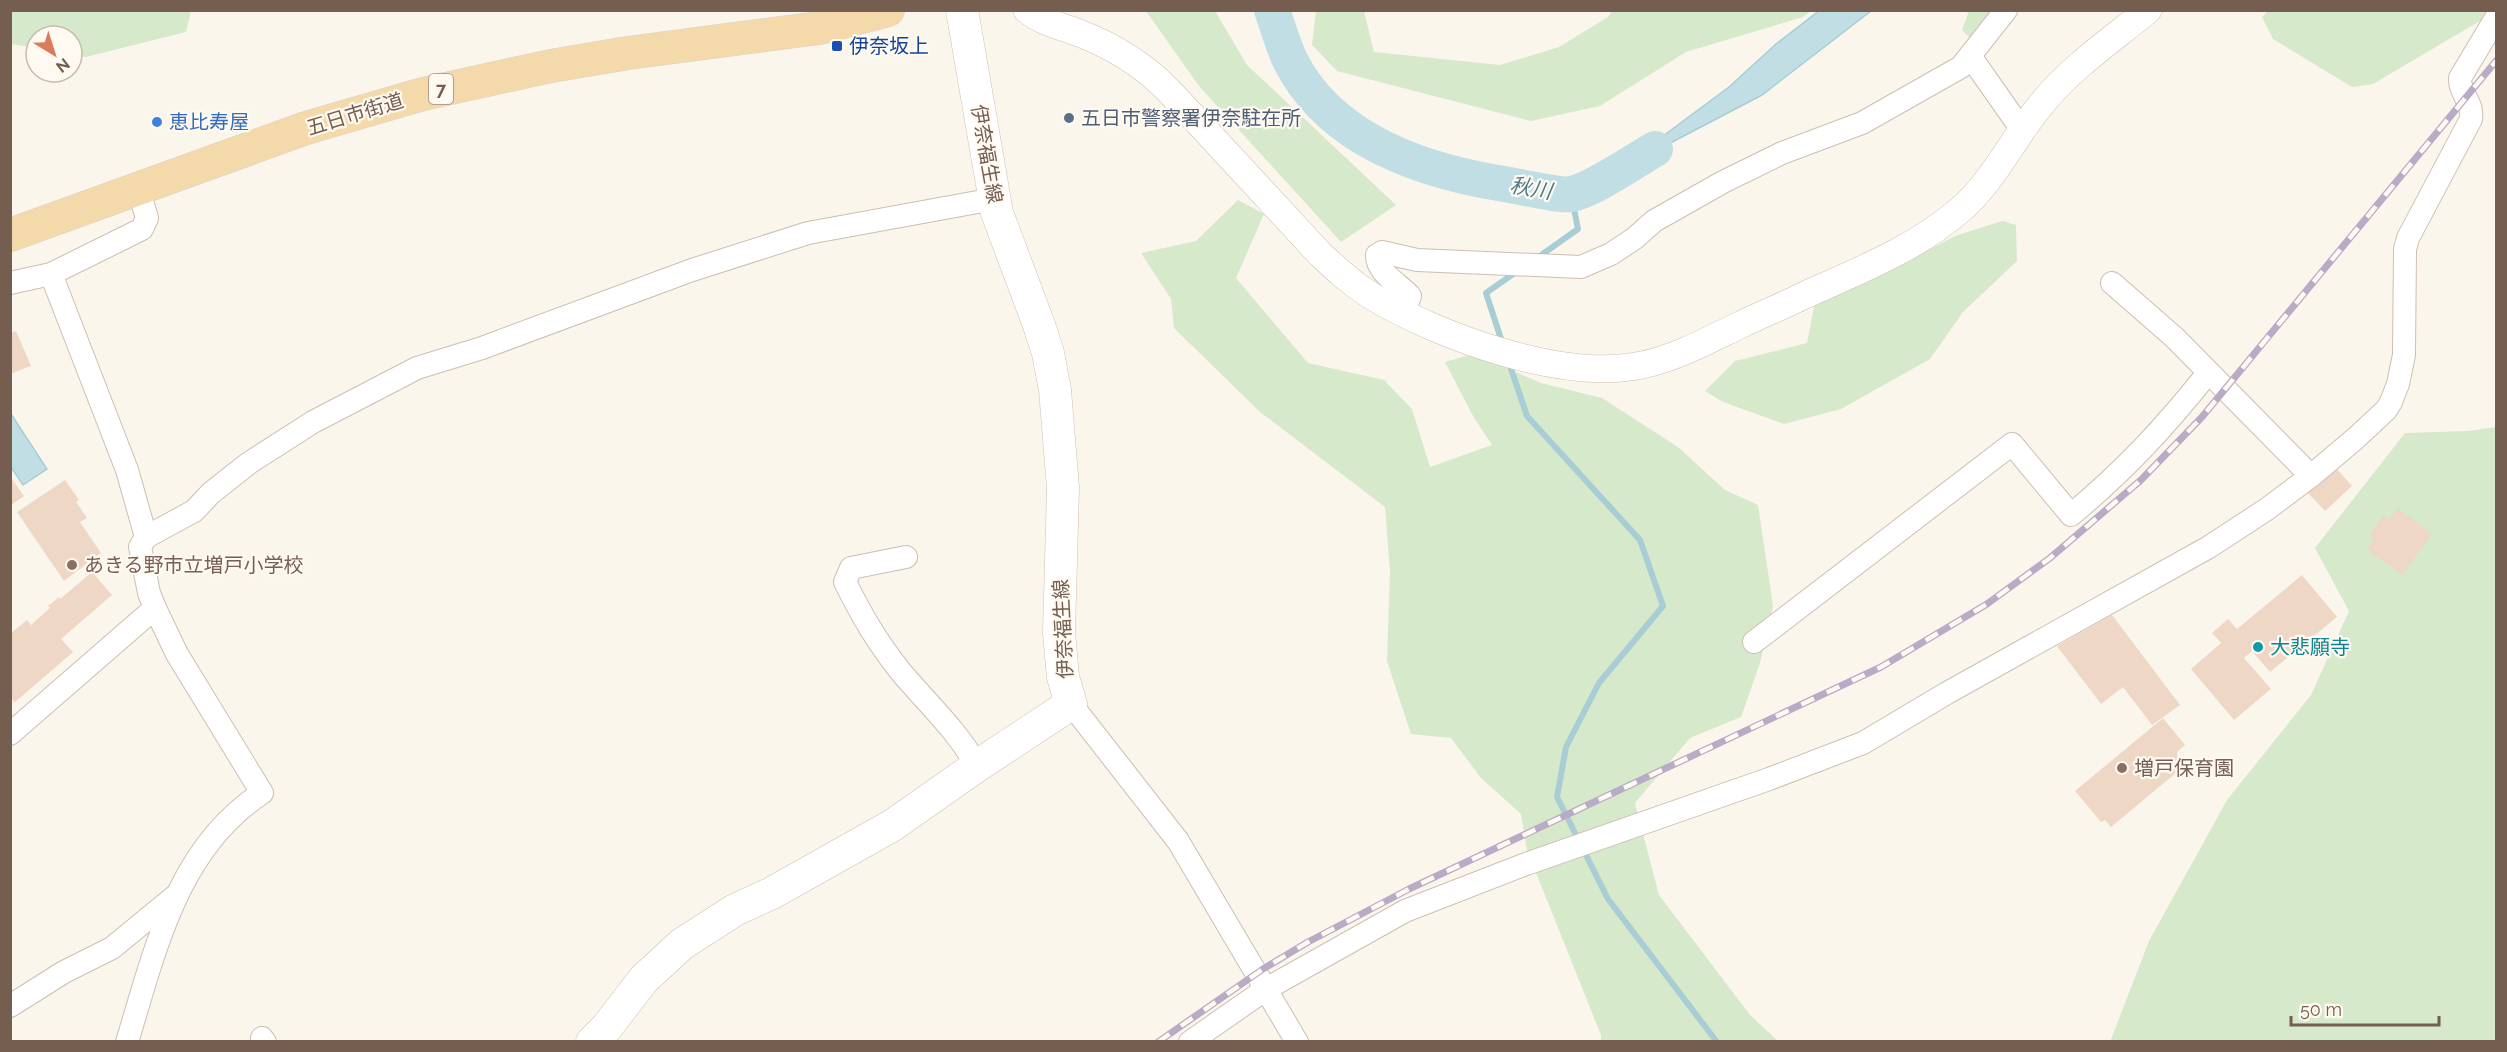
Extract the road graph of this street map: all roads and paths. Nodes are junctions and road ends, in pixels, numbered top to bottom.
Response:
1 (888, 10) edge
2 (962, 10) edge
3 (1027, 10) edge
4 (2006, 10) edge
5 (2148, 10) edge
6 (2496, 18) edge
7 (1970, 56) junction
8 (2022, 130) junction
9 (138, 188) junction
10 (994, 199) junction
11 (10, 235) edge
12 (51, 274) junction
13 (10, 283) edge
14 (2112, 283) dead end
15 (1404, 314) junction
16 (2208, 374) junction
17 (2311, 476) junction
18 (146, 537) junction
19 (906, 557) dead end
20 (155, 608) junction
21 (1754, 642) dead end
22 (1071, 704) junction
23 (10, 734) edge
24 (976, 766) junction
25 (175, 896) junction
26 (1266, 989) junction
27 (10, 1006) edge
28 (127, 1041) edge
29 (592, 1041) edge
30 (1190, 1041) edge
31 (1297, 1041) edge

1 - 9 main road, 五日市街道 / 7
2 - 10 main road, 伊奈福生線
3 - 15 street
4 - 7 street
5 - 8 street
6 - 17 street
7 - 8 street
7 - 15 street
8 - 15 street
9 - 11 main road, 五日市街道 / 7
9 - 12 street
10 - 18 street
10 - 22 main road, 伊奈福生線
12 - 13 street
12 - 18 street
14 - 16 street
16 - 17 street
16 - 21 street
17 - 26 street
18 - 20 street
19 - 24 street
20 - 23 street
20 - 25 street
22 - 24 main road, 伊奈福生線
22 - 26 street
24 - 29 main road, 伊奈福生線
25 - 27 street
25 - 28 street
26 - 30 street
26 - 31 street

